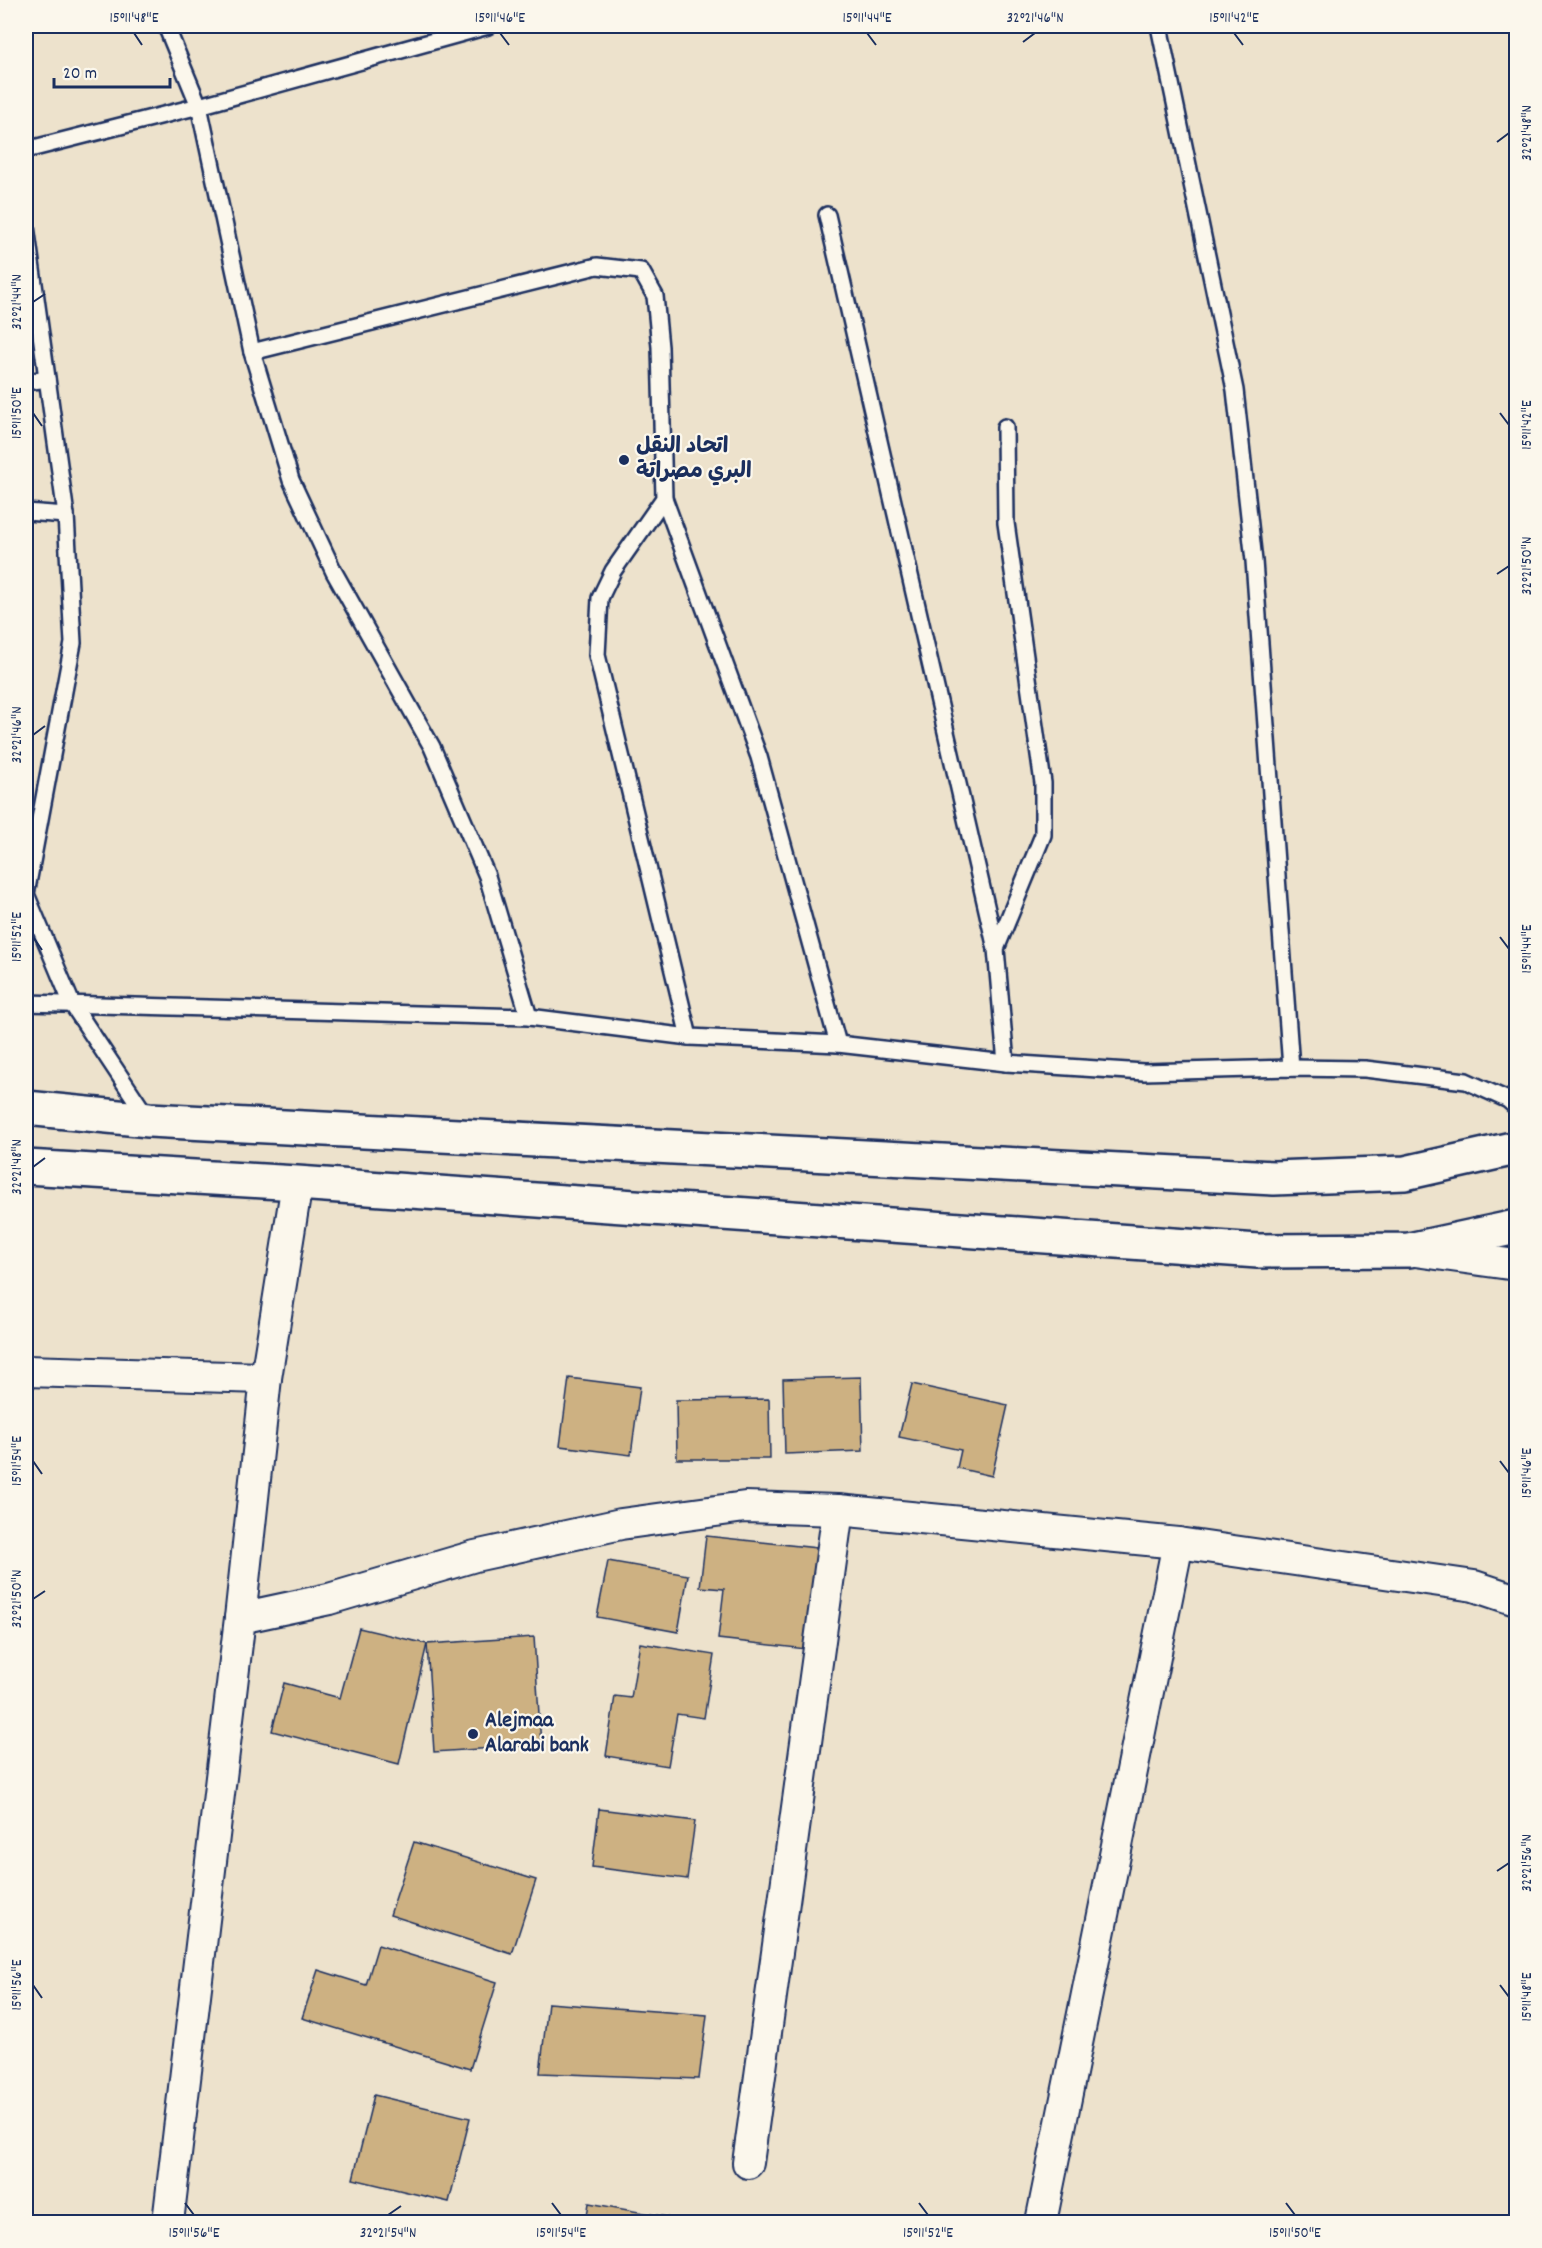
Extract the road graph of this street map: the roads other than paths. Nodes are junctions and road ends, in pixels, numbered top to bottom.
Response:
1 (166, 26) edge
2 (488, 26) edge
3 (1159, 26) edge
4 (199, 106) junction
5 (26, 150) edge
6 (827, 215) dead end
7 (26, 226) edge
8 (252, 352) junction
9 (47, 380) junction
10 (26, 382) edge
11 (1005, 427) dead end
12 (664, 498) junction
13 (26, 512) edge
14 (66, 515) junction
15 (996, 949) junction
16 (26, 1003) edge
17 (72, 1004) junction
18 (529, 1017) junction
19 (689, 1037) junction
20 (838, 1044) junction
21 (1006, 1064) junction
22 (1291, 1068) junction
23 (1516, 1107) edge
24 (26, 1108) edge
25 (149, 1120) junction
26 (1516, 1148) edge
27 (26, 1167) edge
28 (297, 1183) junction
29 (1516, 1227) edge
30 (1409, 1250) junction
31 (1516, 1265) edge
32 (26, 1371) edge
33 (266, 1378) junction
34 (838, 1510) junction
35 (1178, 1543) junction
36 (1516, 1600) edge
37 (240, 1618) junction
38 (748, 2163) dead end
39 (168, 2223) edge
40 (1041, 2223) edge

1 - 4 lane
2 - 4 lane
3 - 22 lane
4 - 5 lane
4 - 8 lane
6 - 15 lane
7 - 9 lane
8 - 12 lane
8 - 18 lane
9 - 10 lane
9 - 14 lane
11 - 15 lane
12 - 19 lane
12 - 20 lane
13 - 14 lane
14 - 17 lane
15 - 21 lane
16 - 17 lane
17 - 18 lane
17 - 25 lane
18 - 19 lane
19 - 20 lane
20 - 21 lane
21 - 22 lane
22 - 23 lane
24 - 25 main road
25 - 26 main road
27 - 28 main road
28 - 30 main road
28 - 33 street
29 - 30 main road
30 - 31 street
32 - 33 street
33 - 37 street
34 - 35 street
34 - 37 street
34 - 38 street
35 - 36 street
35 - 40 street
37 - 39 street

